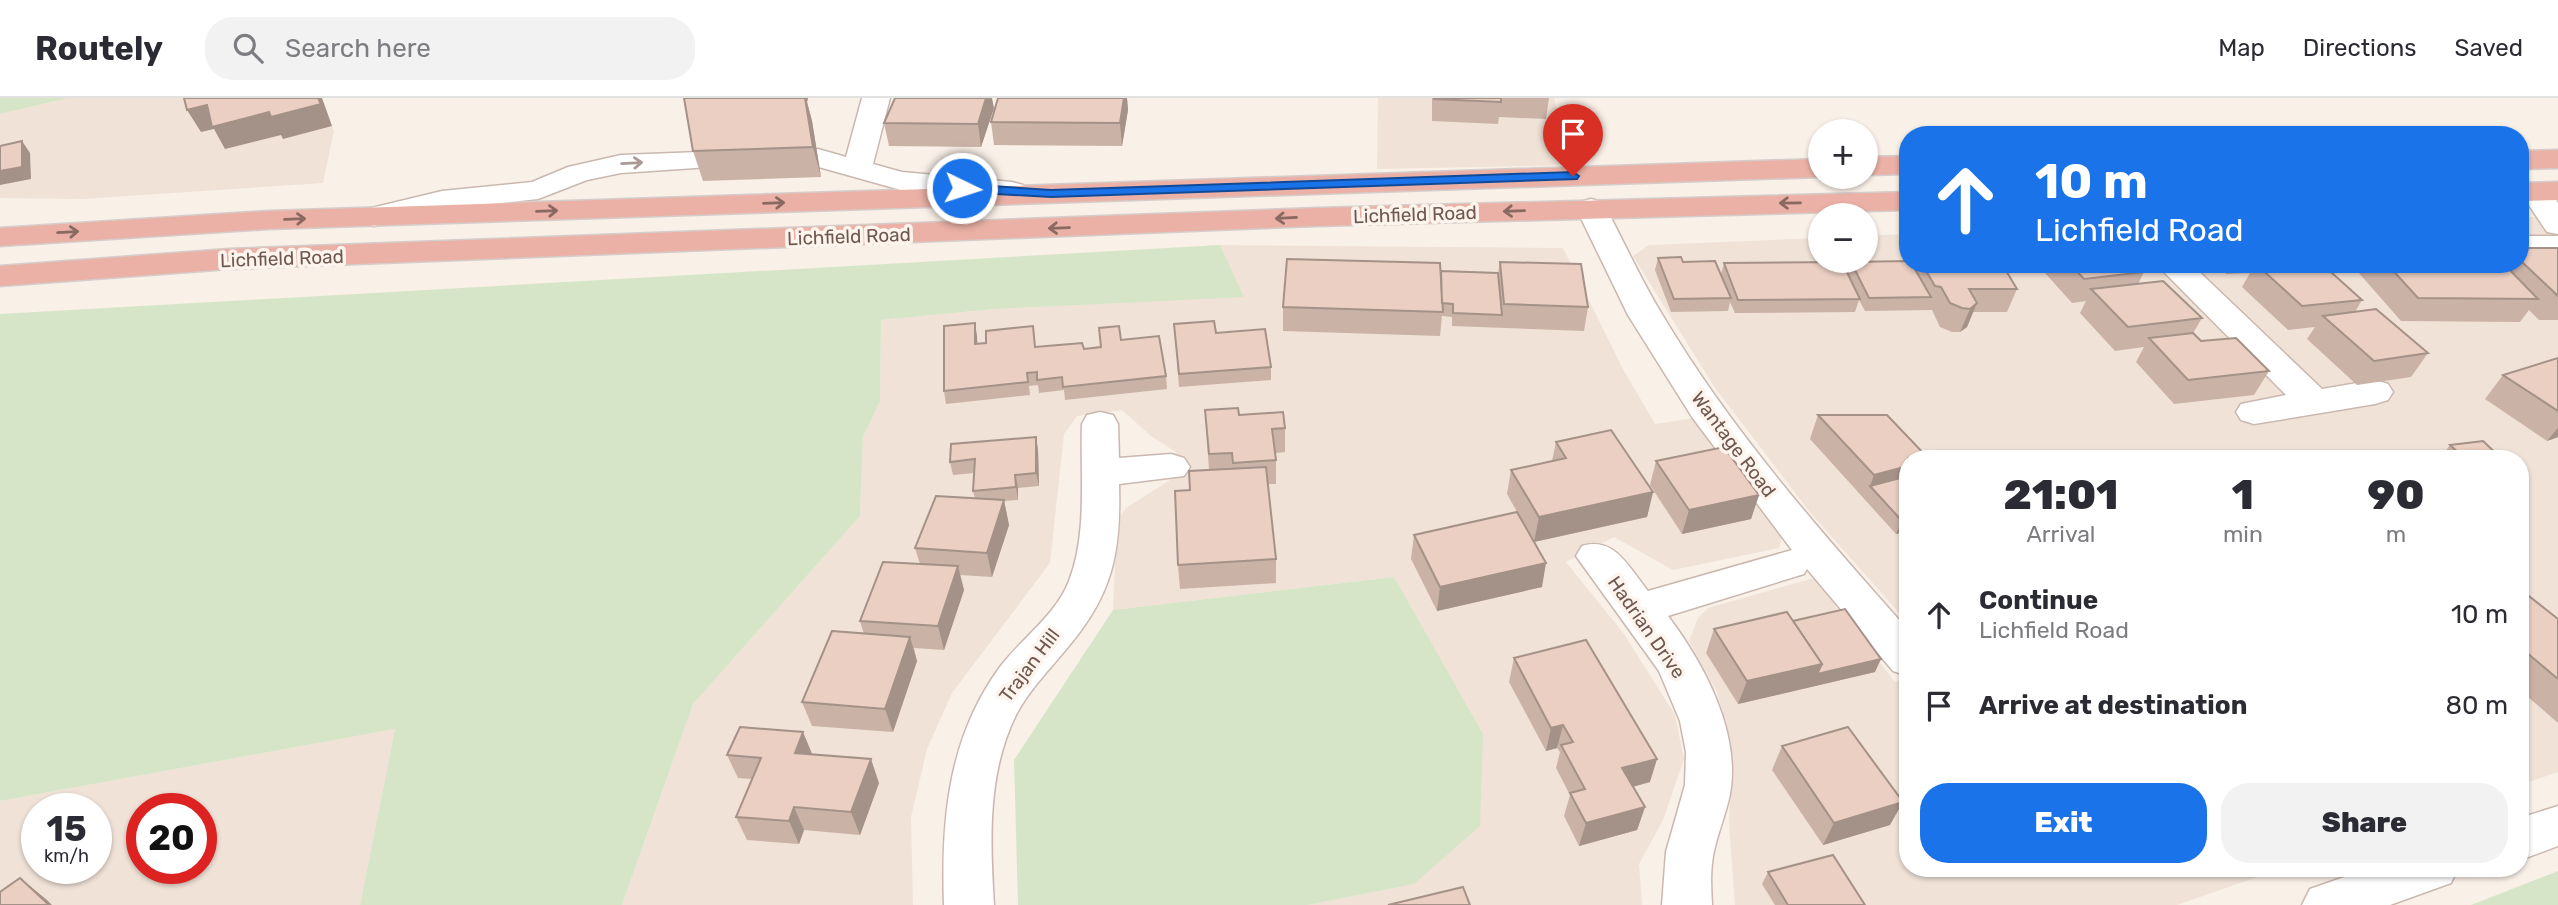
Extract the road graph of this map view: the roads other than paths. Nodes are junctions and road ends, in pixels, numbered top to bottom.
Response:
1 (876, 98) edge
2 (818, 158) dead end
3 (2558, 159) edge
4 (2529, 160) edge
5 (699, 161) edge
6 (1899, 165) edge
7 (1878, 166) edge
8 (858, 167) junction
9 (1808, 168) edge
10 (2538, 192) edge
11 (1051, 194) junction
12 (1899, 201) edge
13 (1591, 208) junction
14 (374, 217) junction
15 (2558, 225) edge
16 (0, 237) edge
17 (2529, 245) edge
18 (2558, 245) edge
19 (2181, 273) edge
20 (0, 276) edge
21 (2375, 392) dead end
22 (2312, 400) junction
23 (2254, 412) dead end
24 (1100, 424) dead end
25 (1171, 467) dead end
26 (1098, 472) junction
27 (1596, 556) dead end
28 (1790, 564) dead end
29 (1639, 609) junction
30 (1899, 649) edge
31 (2558, 826) edge
32 (2529, 836) edge
33 (2408, 877) edge
34 (969, 905) edge
35 (1687, 905) edge
36 (2327, 905) edge

1 - 8 street
2 - 8 street
3 - 4 highway
14 -> 5 street
6 - 7 highway
8 - 11 street
9 - 11 highway, Lichfield Road
10 - 15 street
14 -> 11 highway, Lichfield Road
12 -> 13 highway, Lichfield Road
13 -> 20 highway, Lichfield Road
13 - 30 street, Wantage Road
16 -> 14 highway, Lichfield Road
17 - 18 street
19 - 22 street
21 - 22 street
22 - 23 street
24 - 26 street, Trajan Hill
25 - 26 street
26 - 34 street, Trajan Hill
27 - 29 street, Hadrian Drive
28 - 29 street
29 - 35 street, Hadrian Drive
31 - 32 street
33 - 36 street

